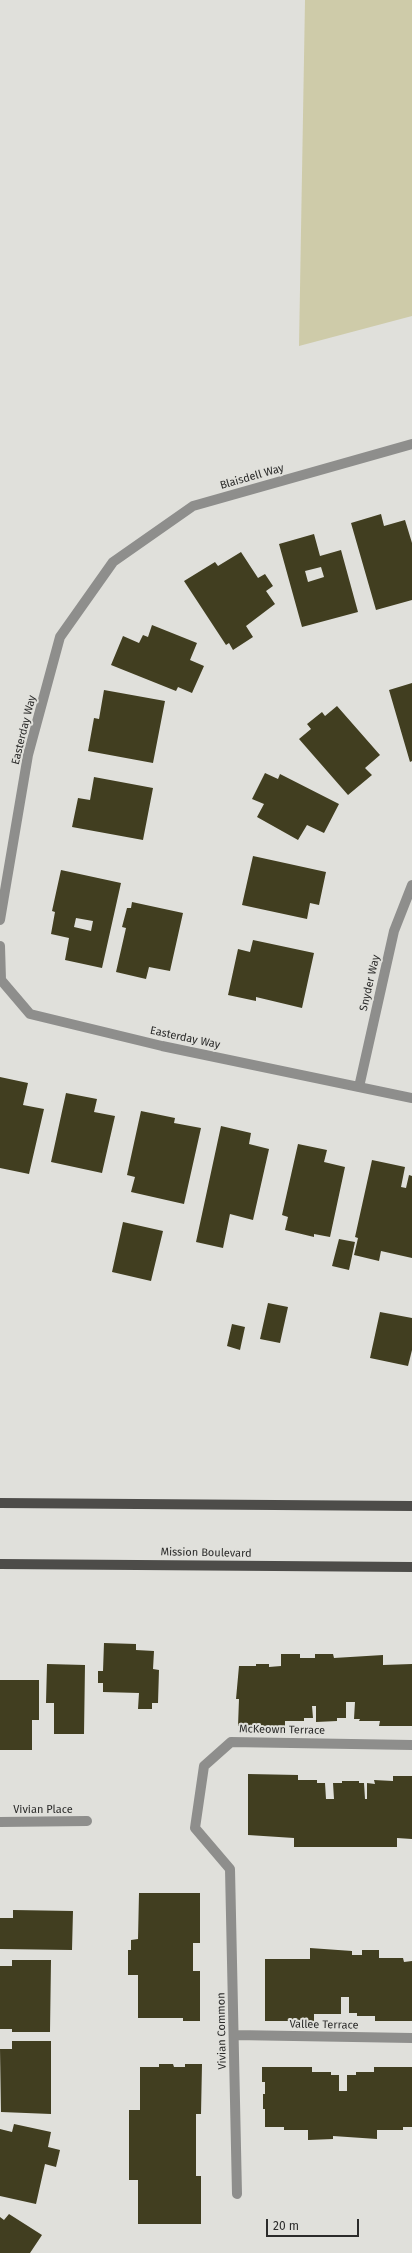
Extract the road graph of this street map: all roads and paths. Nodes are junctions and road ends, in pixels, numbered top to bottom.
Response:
1 (412, 444) edge
2 (113, 562) joint
3 (412, 885) edge
4 (0, 920) edge
5 (0, 946) edge
6 (359, 1087) junction
7 (412, 1098) edge
8 (0, 1503) edge
9 (412, 1506) edge
10 (0, 1564) edge
11 (412, 1567) edge
12 (412, 1745) edge
13 (87, 1821) dead end
14 (0, 1822) edge
15 (230, 1869) joint
16 (235, 2035) junction
17 (412, 2038) edge
18 (237, 2194) dead end

1 - 2 street, Blaisdell Way
2 - 4 street, Easterday Way
3 - 6 street, Snyder Way
5 - 6 street, Easterday Way
6 - 7 street, Easterday Way
8 - 9 main road
10 - 11 main road, Mission Boulevard
12 - 15 street, McKeown Terrace
13 - 14 street, Vivian Place
15 - 16 street, Vivian Common
16 - 17 street, Vallee Terrace
16 - 18 street, Vivian Common

